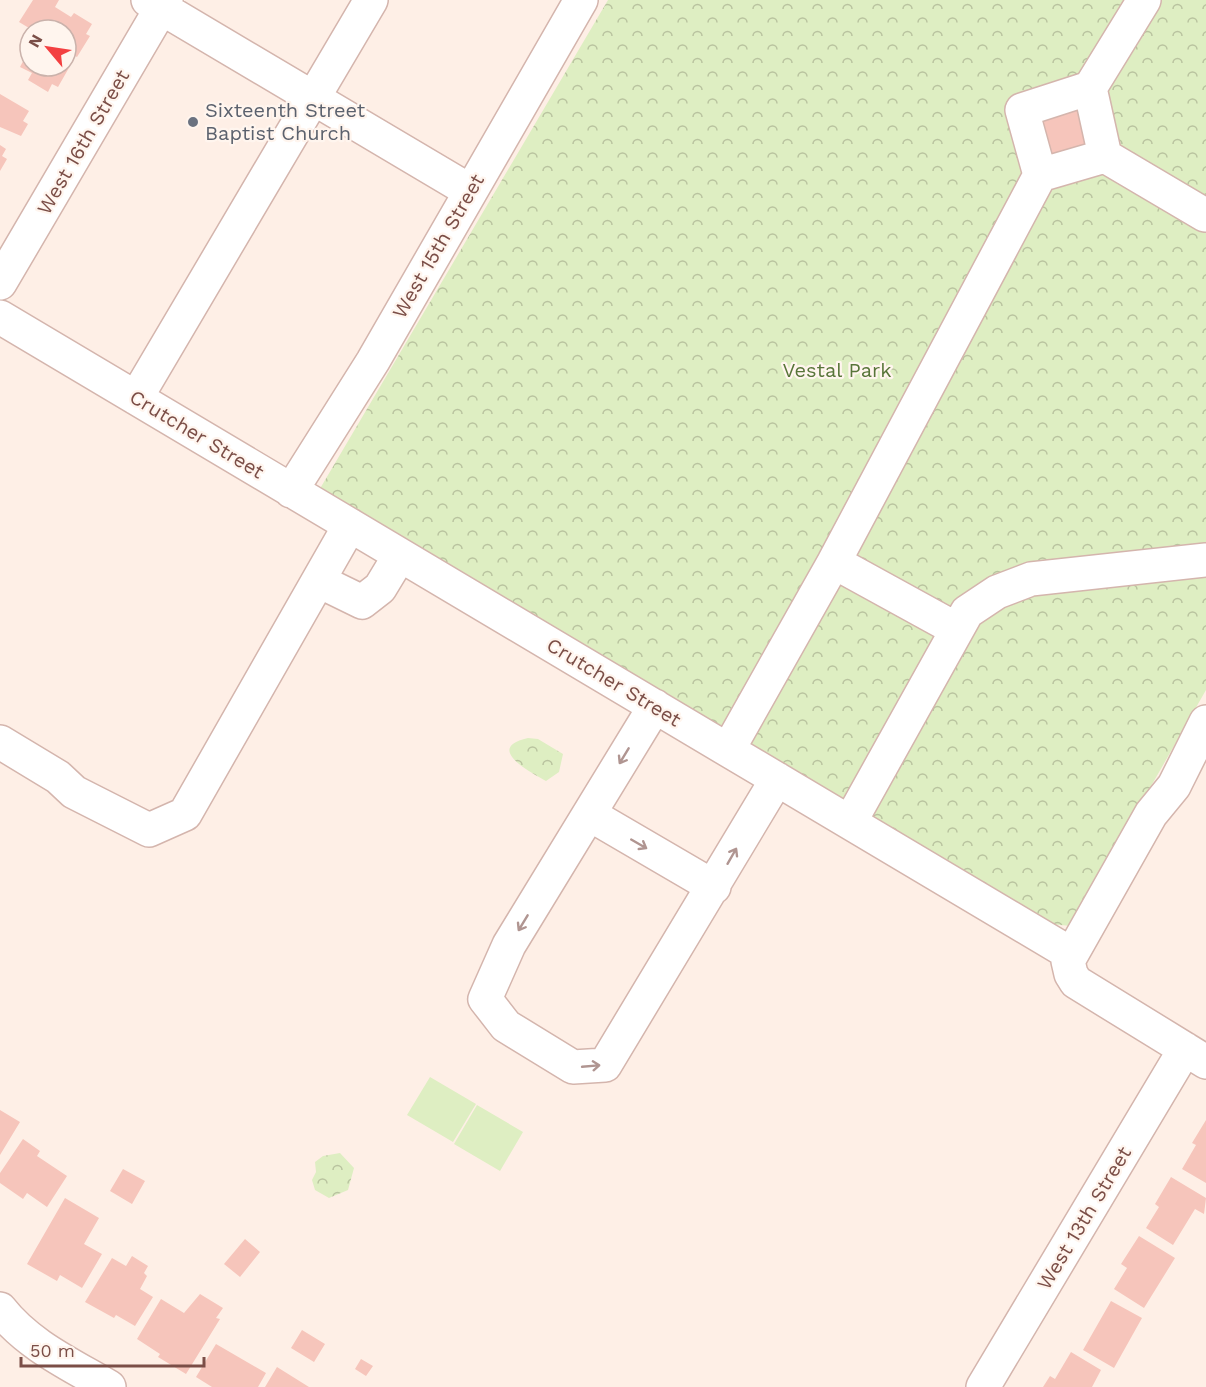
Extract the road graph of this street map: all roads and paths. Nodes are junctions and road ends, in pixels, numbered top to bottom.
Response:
1 (371, 0) edge
2 (581, 0) edge
3 (1144, 0) edge
4 (159, 3) edge
5 (1090, 88) junction
6 (314, 98) junction
7 (1106, 156) junction
8 (1040, 174) junction
9 (470, 190) junction
10 (1205, 214) edge
11 (0, 283) edge
12 (0, 317) edge
13 (136, 398) junction
14 (291, 490) junction
15 (350, 525) junction
16 (399, 555) junction
17 (1206, 560) edge
18 (834, 562) junction
19 (319, 581) junction
20 (956, 629) junction
21 (655, 706) junction
22 (1206, 722) edge
23 (0, 742) edge
24 (728, 750) junction
25 (1206, 771) edge
26 (777, 779) junction
27 (1173, 786) junction
28 (589, 814) junction
29 (850, 822) junction
30 (714, 887) junction
31 (1071, 954) junction
32 (1196, 1055) edge
33 (0, 1309) edge
34 (109, 1387) edge
35 (982, 1387) edge

1 - 6 street
2 - 9 street, West 15th Street
3 - 5 street
4 - 6 street
4 - 11 street, West 16th Street
5 - 7 street
5 - 8 street
6 - 9 street
6 - 13 street
7 - 8 street
7 - 10 street
8 - 18 street
9 - 14 street, West 15th Street
12 - 13 street, Crutcher Street
13 - 14 street, Crutcher Street
14 - 15 street, Crutcher Street
15 - 16 street, Crutcher Street
15 - 19 street
16 - 19 street
16 - 21 street, Crutcher Street
17 - 20 street
18 - 20 street
18 - 24 street
19 - 23 street
20 - 29 street
21 - 24 street, Crutcher Street
21 -> 28 street
22 - 27 street
24 - 26 street, Crutcher Street
25 - 27 street
26 - 29 street, Crutcher Street
30 -> 26 street
27 - 31 street
28 -> 30 street
28 -> 30 street
29 - 31 street, Crutcher Street
31 - 32 street
32 - 35 street, West 13th Street
33 - 34 street

